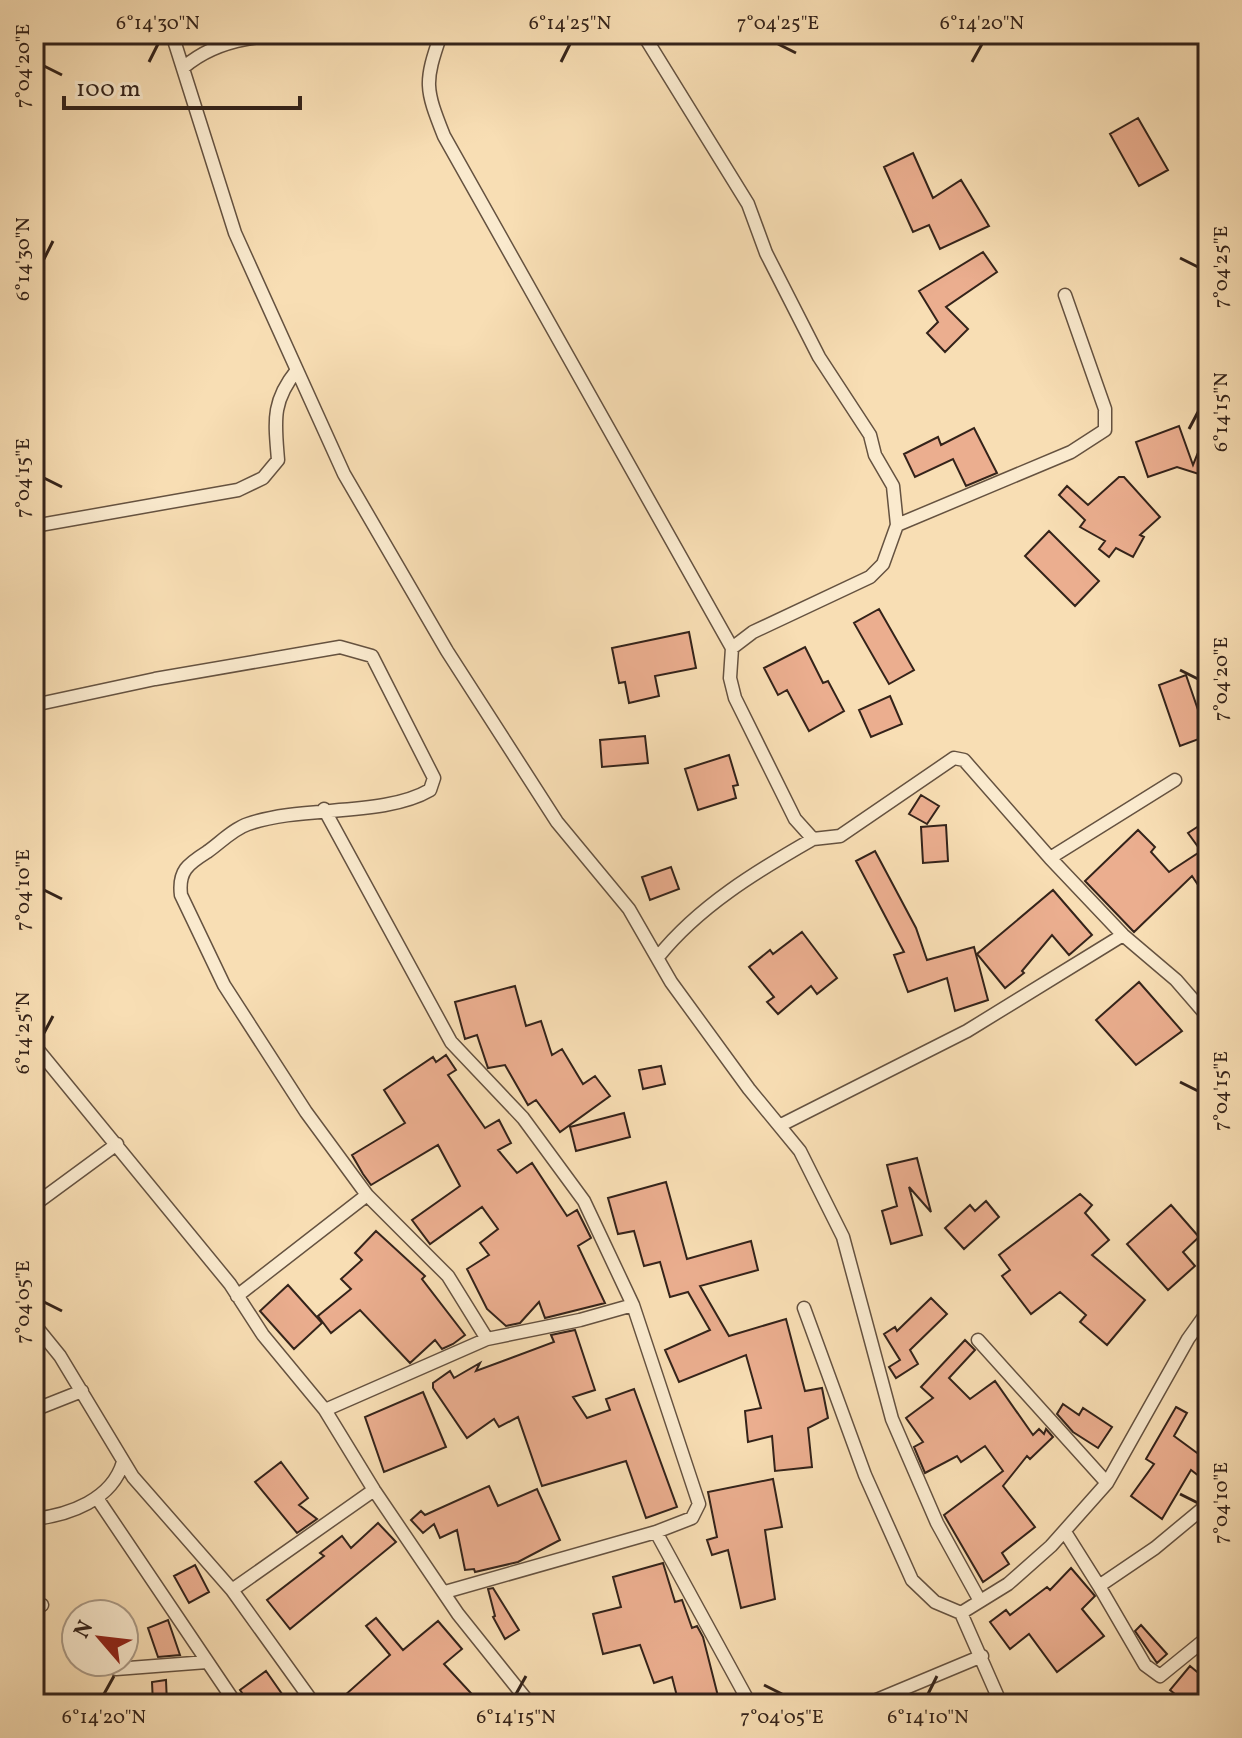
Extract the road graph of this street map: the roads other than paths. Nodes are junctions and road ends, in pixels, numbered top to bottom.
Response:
1 (172, 34) edge
2 (351, 34) edge
3 (441, 34) edge
4 (643, 34) edge
5 (184, 67) junction
6 (1065, 295) dead end
7 (297, 370) junction
8 (897, 525) junction
9 (34, 526) edge
10 (732, 648) junction
11 (34, 705) edge
12 (1175, 780) dead end
13 (324, 809) junction
14 (813, 839) junction
15 (1050, 858) junction
16 (1123, 935) junction
17 (658, 957) junction
18 (1208, 1017) edge
19 (34, 1045) edge
20 (781, 1125) junction
21 (117, 1144) junction
22 (367, 1195) junction
23 (34, 1205) edge
24 (237, 1296) junction
25 (633, 1305) junction
26 (804, 1308) dead end
27 (1208, 1311) edge
28 (34, 1324) edge
29 (487, 1339) junction
30 (978, 1340) dead end
31 (82, 1391) junction
32 (34, 1410) edge
33 (325, 1410) junction
34 (123, 1462) junction
35 (1107, 1483) junction
36 (374, 1490) junction
37 (97, 1498) junction
38 (1208, 1504) edge
39 (34, 1519) edge
40 (656, 1532) junction
41 (1065, 1532) junction
42 (1099, 1586) junction
43 (232, 1590) junction
44 (445, 1592) junction
45 (980, 1601) junction
46 (961, 1613) junction
47 (1208, 1637) edge
48 (982, 1656) junction
49 (207, 1662) junction
50 (140, 1667) edge
51 (236, 1704) edge
52 (314, 1704) edge
53 (530, 1704) edge
54 (750, 1704) edge
55 (867, 1704) edge
56 (1001, 1704) edge

1 - 5 street
2 - 5 street
3 - 10 street
4 - 8 street
5 - 7 street
6 - 8 street
7 - 9 street
7 - 17 street
8 - 10 street
10 - 14 street
11 - 13 street
12 - 15 street
13 - 22 street
13 - 25 street
14 - 15 street
14 - 17 street
15 - 16 street
16 - 18 street
16 - 20 street
17 - 20 street
19 - 21 street
20 - 45 street
21 - 23 street
21 - 24 street
22 - 24 street
22 - 29 street
24 - 33 street
25 - 29 street
25 - 40 street
26 - 46 street
27 - 35 street
28 - 31 street
29 - 33 street
30 - 35 street
31 - 32 street
31 - 34 street
33 - 36 street
34 - 37 street
34 - 43 street
35 - 41 street
36 - 43 street
36 - 44 street
37 - 39 street
37 - 49 street
38 - 42 street
40 - 44 street
40 - 54 street
41 - 42 street
41 - 45 street
42 - 47 street
43 - 52 street
44 - 53 street
45 - 46 street
46 - 48 street
48 - 55 street
48 - 56 street
49 - 50 street
49 - 51 street

